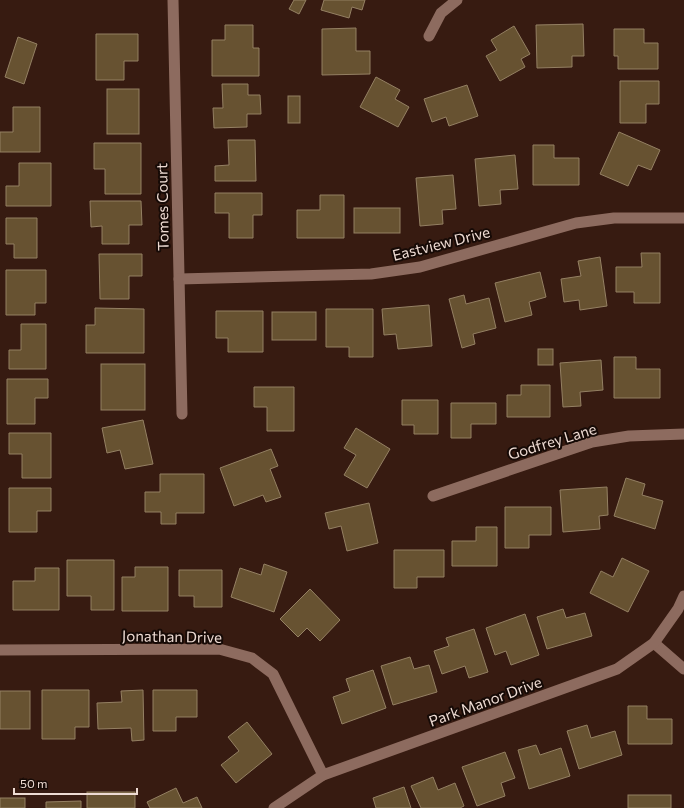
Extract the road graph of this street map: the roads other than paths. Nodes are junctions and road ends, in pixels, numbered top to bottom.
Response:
1 (172, 0) edge
2 (457, 0) edge
3 (429, 36) dead end
4 (684, 218) edge
5 (179, 279) junction
6 (182, 414) dead end
7 (684, 434) edge
8 (433, 496) dead end
9 (684, 596) edge
10 (654, 643) junction
11 (0, 650) edge
12 (684, 669) edge
13 (323, 775) junction
14 (274, 808) edge

1 - 5 street, Tomes Court
2 - 3 street
4 - 5 street, Eastview Drive
5 - 6 street, Tomes Court
7 - 8 street, Godfrey Lane
9 - 10 street, Park Manor Drive
10 - 12 street
10 - 13 street, Park Manor Drive
11 - 13 street, Jonathan Drive
13 - 14 street, Park Manor Drive

